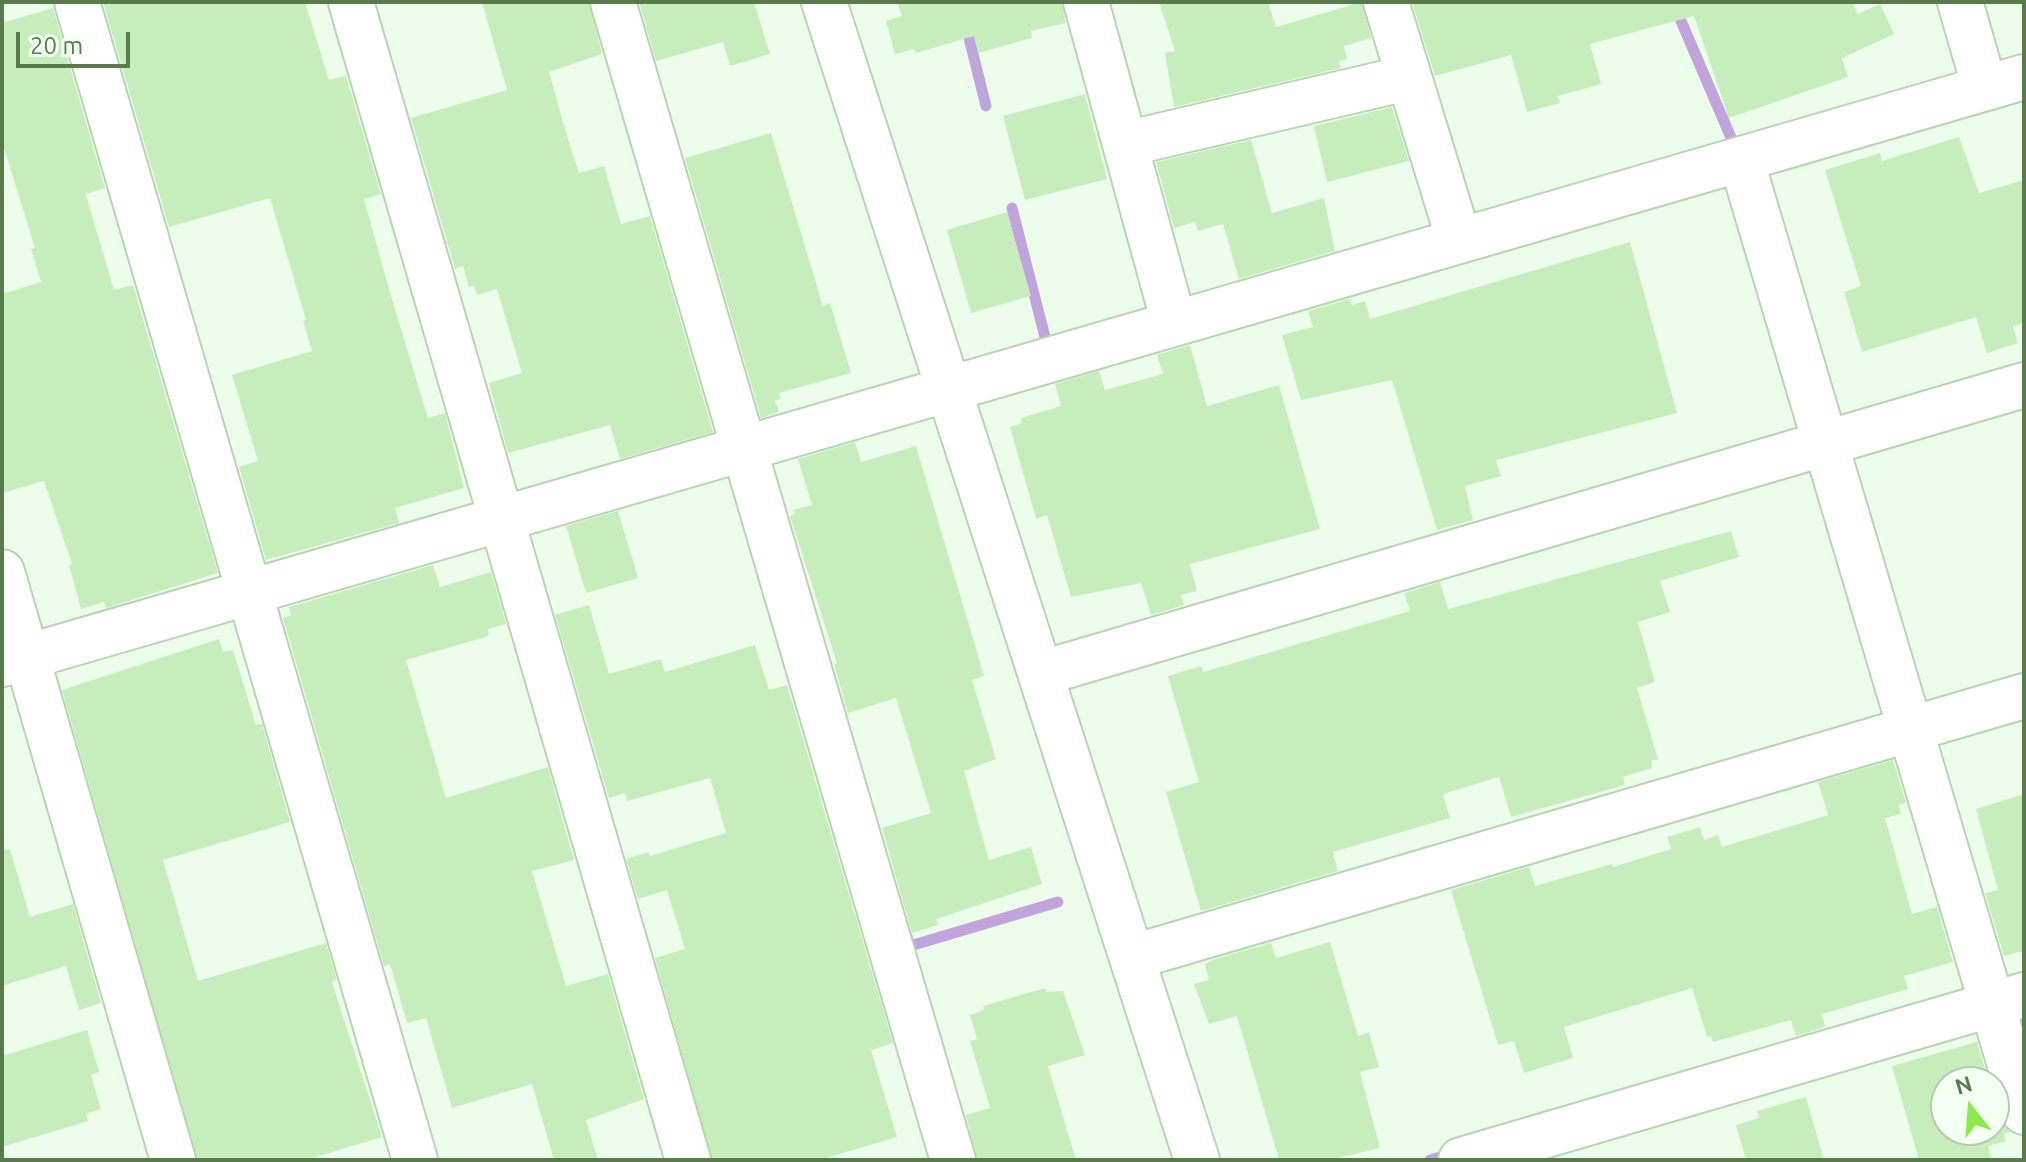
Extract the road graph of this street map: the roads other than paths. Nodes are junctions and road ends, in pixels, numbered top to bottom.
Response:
1 (77, 2) edge
2 (351, 2) edge
3 (613, 2) edge
4 (824, 2) edge
5 (1086, 2) edge
6 (1386, 2) edge
7 (1960, 2) edge
8 (1407, 78) junction
9 (2004, 82) edge
10 (1125, 144) junction
11 (1741, 159) junction
12 (1459, 240) junction
13 (1174, 323) junction
14 (2024, 385) edge
15 (950, 388) junction
16 (1826, 443) junction
17 (744, 448) junction
18 (501, 519) junction
19 (2, 572) edge
20 (250, 592) junction
21 (14, 660) edge
22 (1042, 673) junction
23 (2024, 696) edge
24 (1911, 729) junction
25 (1133, 957) junction
26 (2008, 1000) edge
27 (2024, 1112) edge
28 (173, 1160) edge
29 (415, 1160) edge
30 (688, 1160) edge
31 (953, 1160) edge
32 (1197, 1160) edge
33 (1461, 1160) edge

1 - 20 street
2 - 18 street
3 - 17 street
4 - 15 street
5 - 10 street
6 - 8 street
7 - 9 street
8 - 10 street
8 - 12 street
9 - 11 street
10 - 13 street
11 - 12 street
11 - 16 street
12 - 13 street
13 - 15 street
14 - 16 street
15 - 17 street
15 - 22 street
16 - 22 street
16 - 24 street
17 - 18 street
17 - 31 street
18 - 20 street
18 - 30 street
19 - 21 street
20 - 21 street
20 - 29 street
21 - 28 street
22 - 25 street
23 - 24 street
24 - 25 street
24 - 26 street
25 - 32 street
26 - 27 street
26 - 33 street

